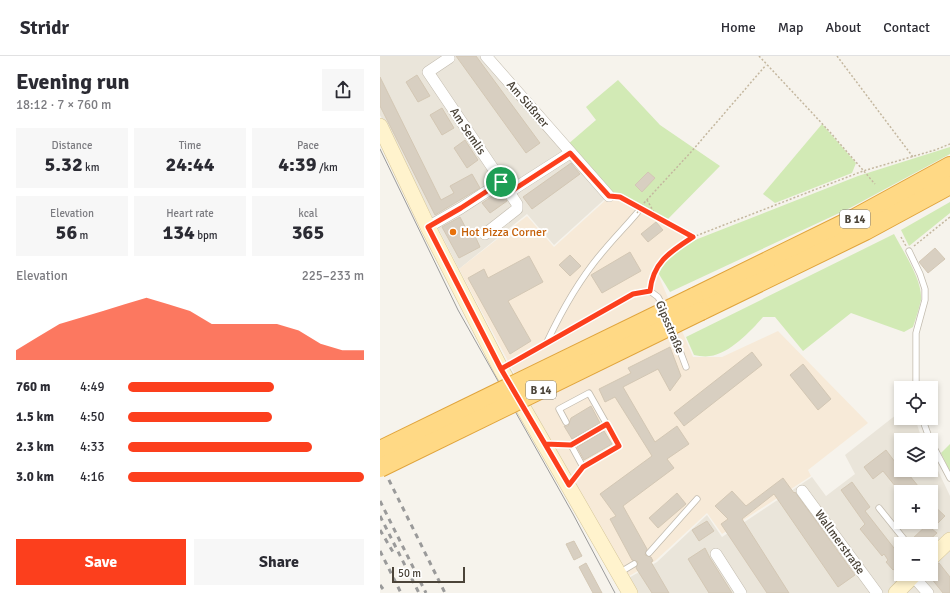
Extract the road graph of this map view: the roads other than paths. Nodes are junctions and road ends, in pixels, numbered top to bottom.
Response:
1 (448, 56) edge
2 (486, 56) edge
3 (380, 126) edge
4 (570, 153) junction
5 (950, 166) edge
6 (501, 182) junction
7 (950, 185) edge
8 (510, 192) junction
9 (609, 196) road end
10 (637, 213) road end
11 (428, 227) junction
12 (485, 234) dead end
13 (909, 251) road end
14 (698, 304) junction
15 (547, 342) junction
16 (686, 367) dead end
17 (501, 369) junction
18 (916, 381) edge
19 (566, 422) dead end
20 (607, 424) junction
21 (545, 444) junction
22 (571, 445) junction
23 (380, 450) edge
24 (938, 455) edge
25 (583, 467) junction
26 (380, 468) edge
27 (950, 478) edge
28 (569, 485) junction
29 (802, 491) dead end
30 (696, 498) dead end
31 (879, 508) dead end
32 (902, 537) edge
33 (950, 540) edge
34 (938, 551) edge
35 (649, 553) dead end
36 (716, 554) dead end
37 (634, 564) dead end
38 (619, 573) junction
39 (908, 581) edge
40 (919, 581) edge
41 (630, 593) edge
42 (741, 593) edge
43 (877, 593) edge
44 (896, 593) edge
45 (928, 593) edge

1 - 6 street, Am Semlis
2 - 4 street, Am Süßner
3 - 11 main road
4 - 8 street
4 - 9 street, Am Süßner
5 - 14 highway, B 14
6 - 8 street
6 - 11 street
7 - 14 highway, B 14
8 - 12 street
10 - 15 lane
11 - 17 main road
13 - 18 lane
14 - 23 highway, B 14, bridge
14 - 26 highway, B 14, bridge
15 - 16 lane, Gipsstraße
15 - 17 lane, Gipsstraße
17 - 21 main road
19 - 20 lane
20 - 22 lane
20 - 25 lane
21 - 22 lane
21 - 28 main road
22 - 25 lane
24 - 27 lane
25 - 28 lane
28 - 38 main road
29 - 43 street, Wallmerstraße
30 - 35 lane
31 - 32 lane
33 - 34 main road
36 - 42 street
37 - 38 lane
38 - 41 main road
39 - 44 main road
40 - 45 street

